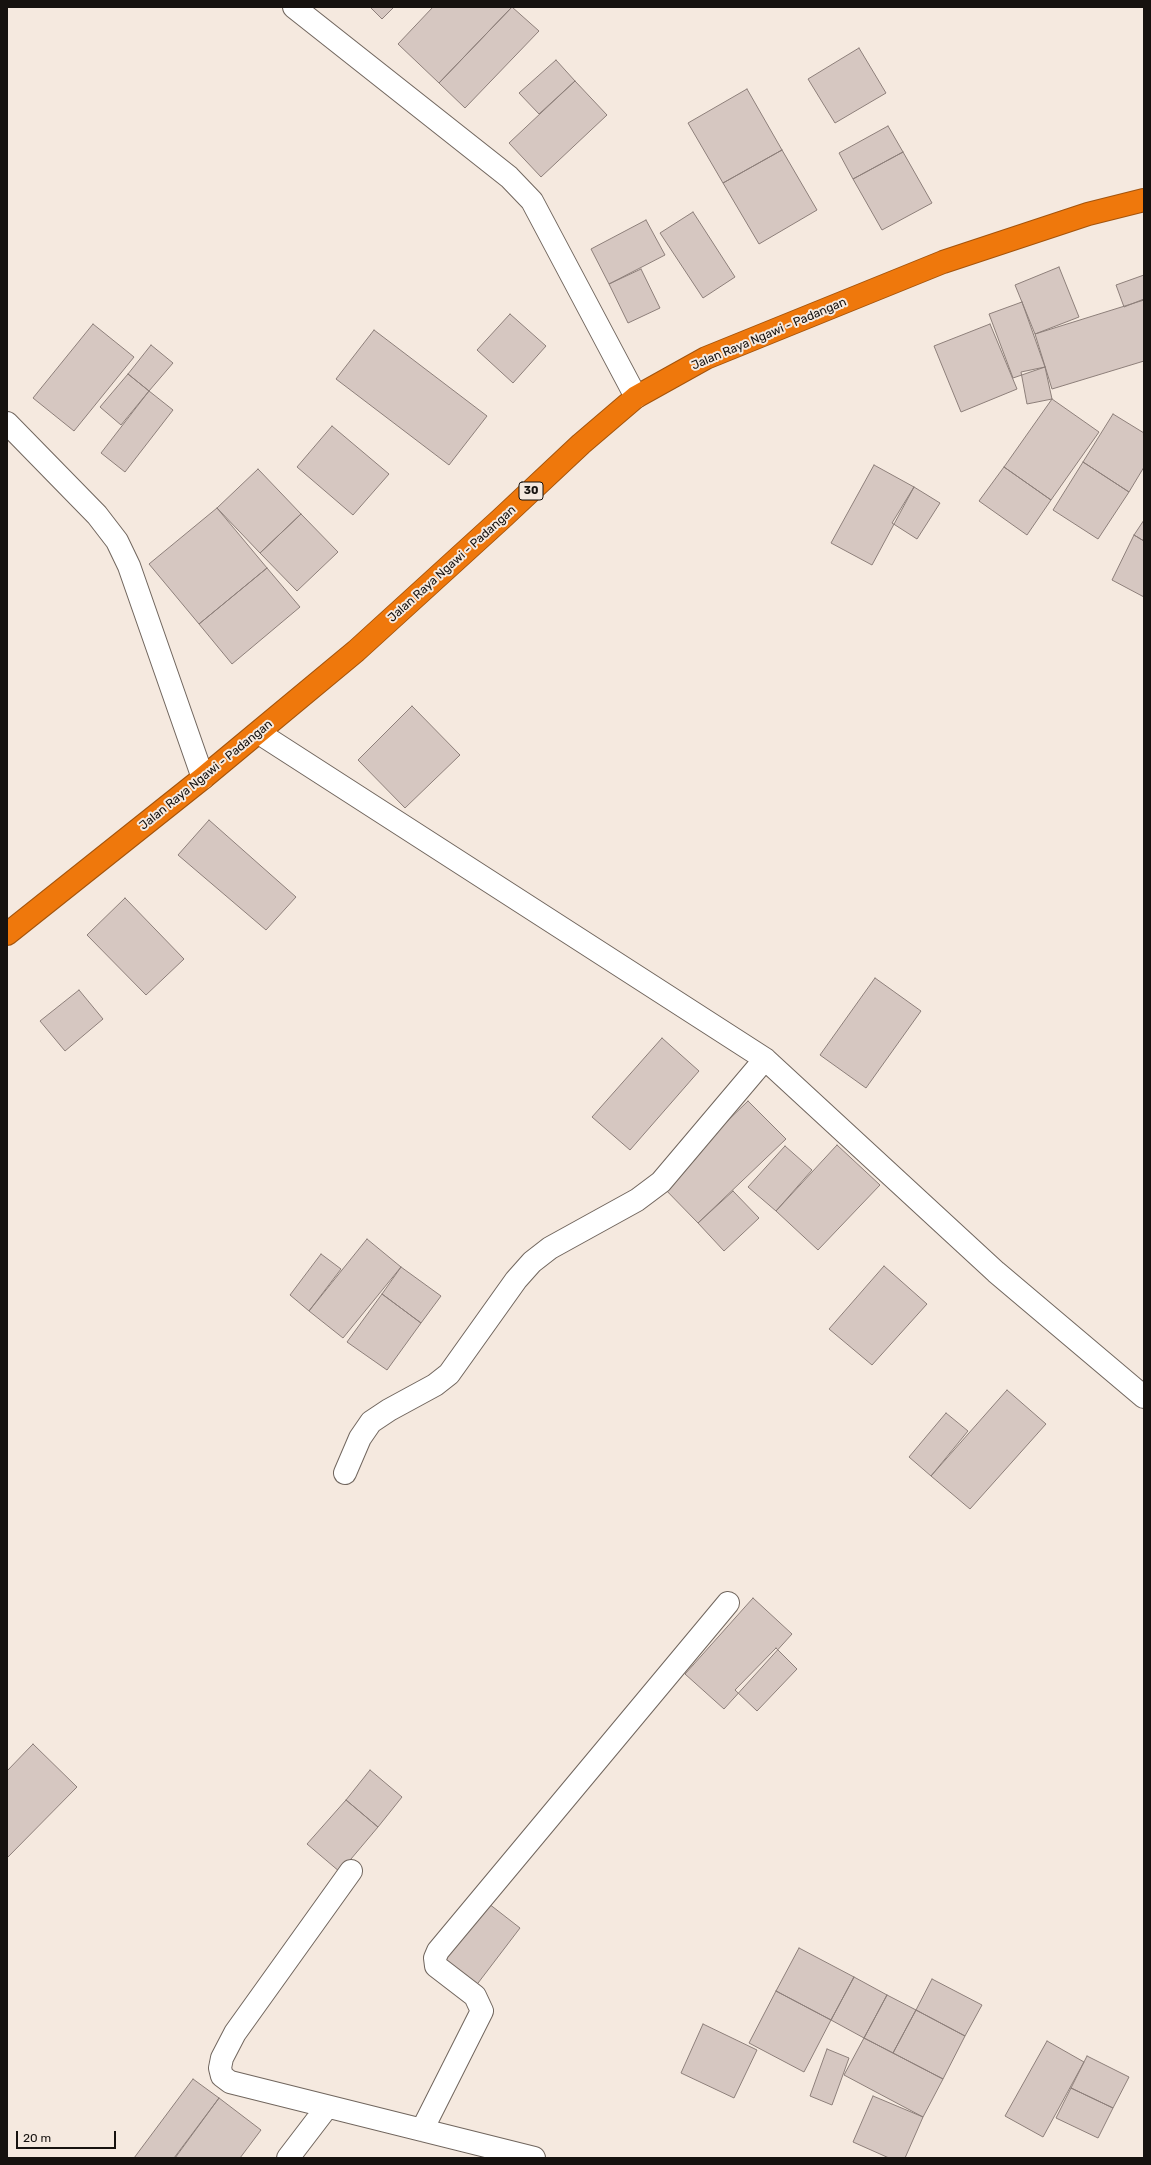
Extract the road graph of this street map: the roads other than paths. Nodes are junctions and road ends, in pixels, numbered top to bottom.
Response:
1 (294, 7) edge
2 (1144, 200) edge
3 (636, 397) junction
4 (7, 423) edge
5 (259, 733) junction
6 (203, 778) junction
7 (7, 934) edge
8 (765, 1060) junction
9 (1144, 1397) edge
10 (344, 1473) dead end
11 (728, 1603) dead end
12 (351, 1871) dead end
13 (327, 2107) junction
14 (422, 2130) junction
15 (288, 2158) edge
16 (534, 2158) edge

1 - 3 street
2 - 3 highway, Jalan Raya Ngawi - Padangan / 30
3 - 5 highway, Jalan Raya Ngawi - Padangan / 30
4 - 6 street
5 - 6 highway, Jalan Raya Ngawi - Padangan / 30
5 - 8 street
6 - 7 highway, Jalan Raya Ngawi - Padangan / 30
8 - 9 street
8 - 10 street
11 - 14 street
12 - 13 street
13 - 14 street
13 - 15 street
14 - 16 street

